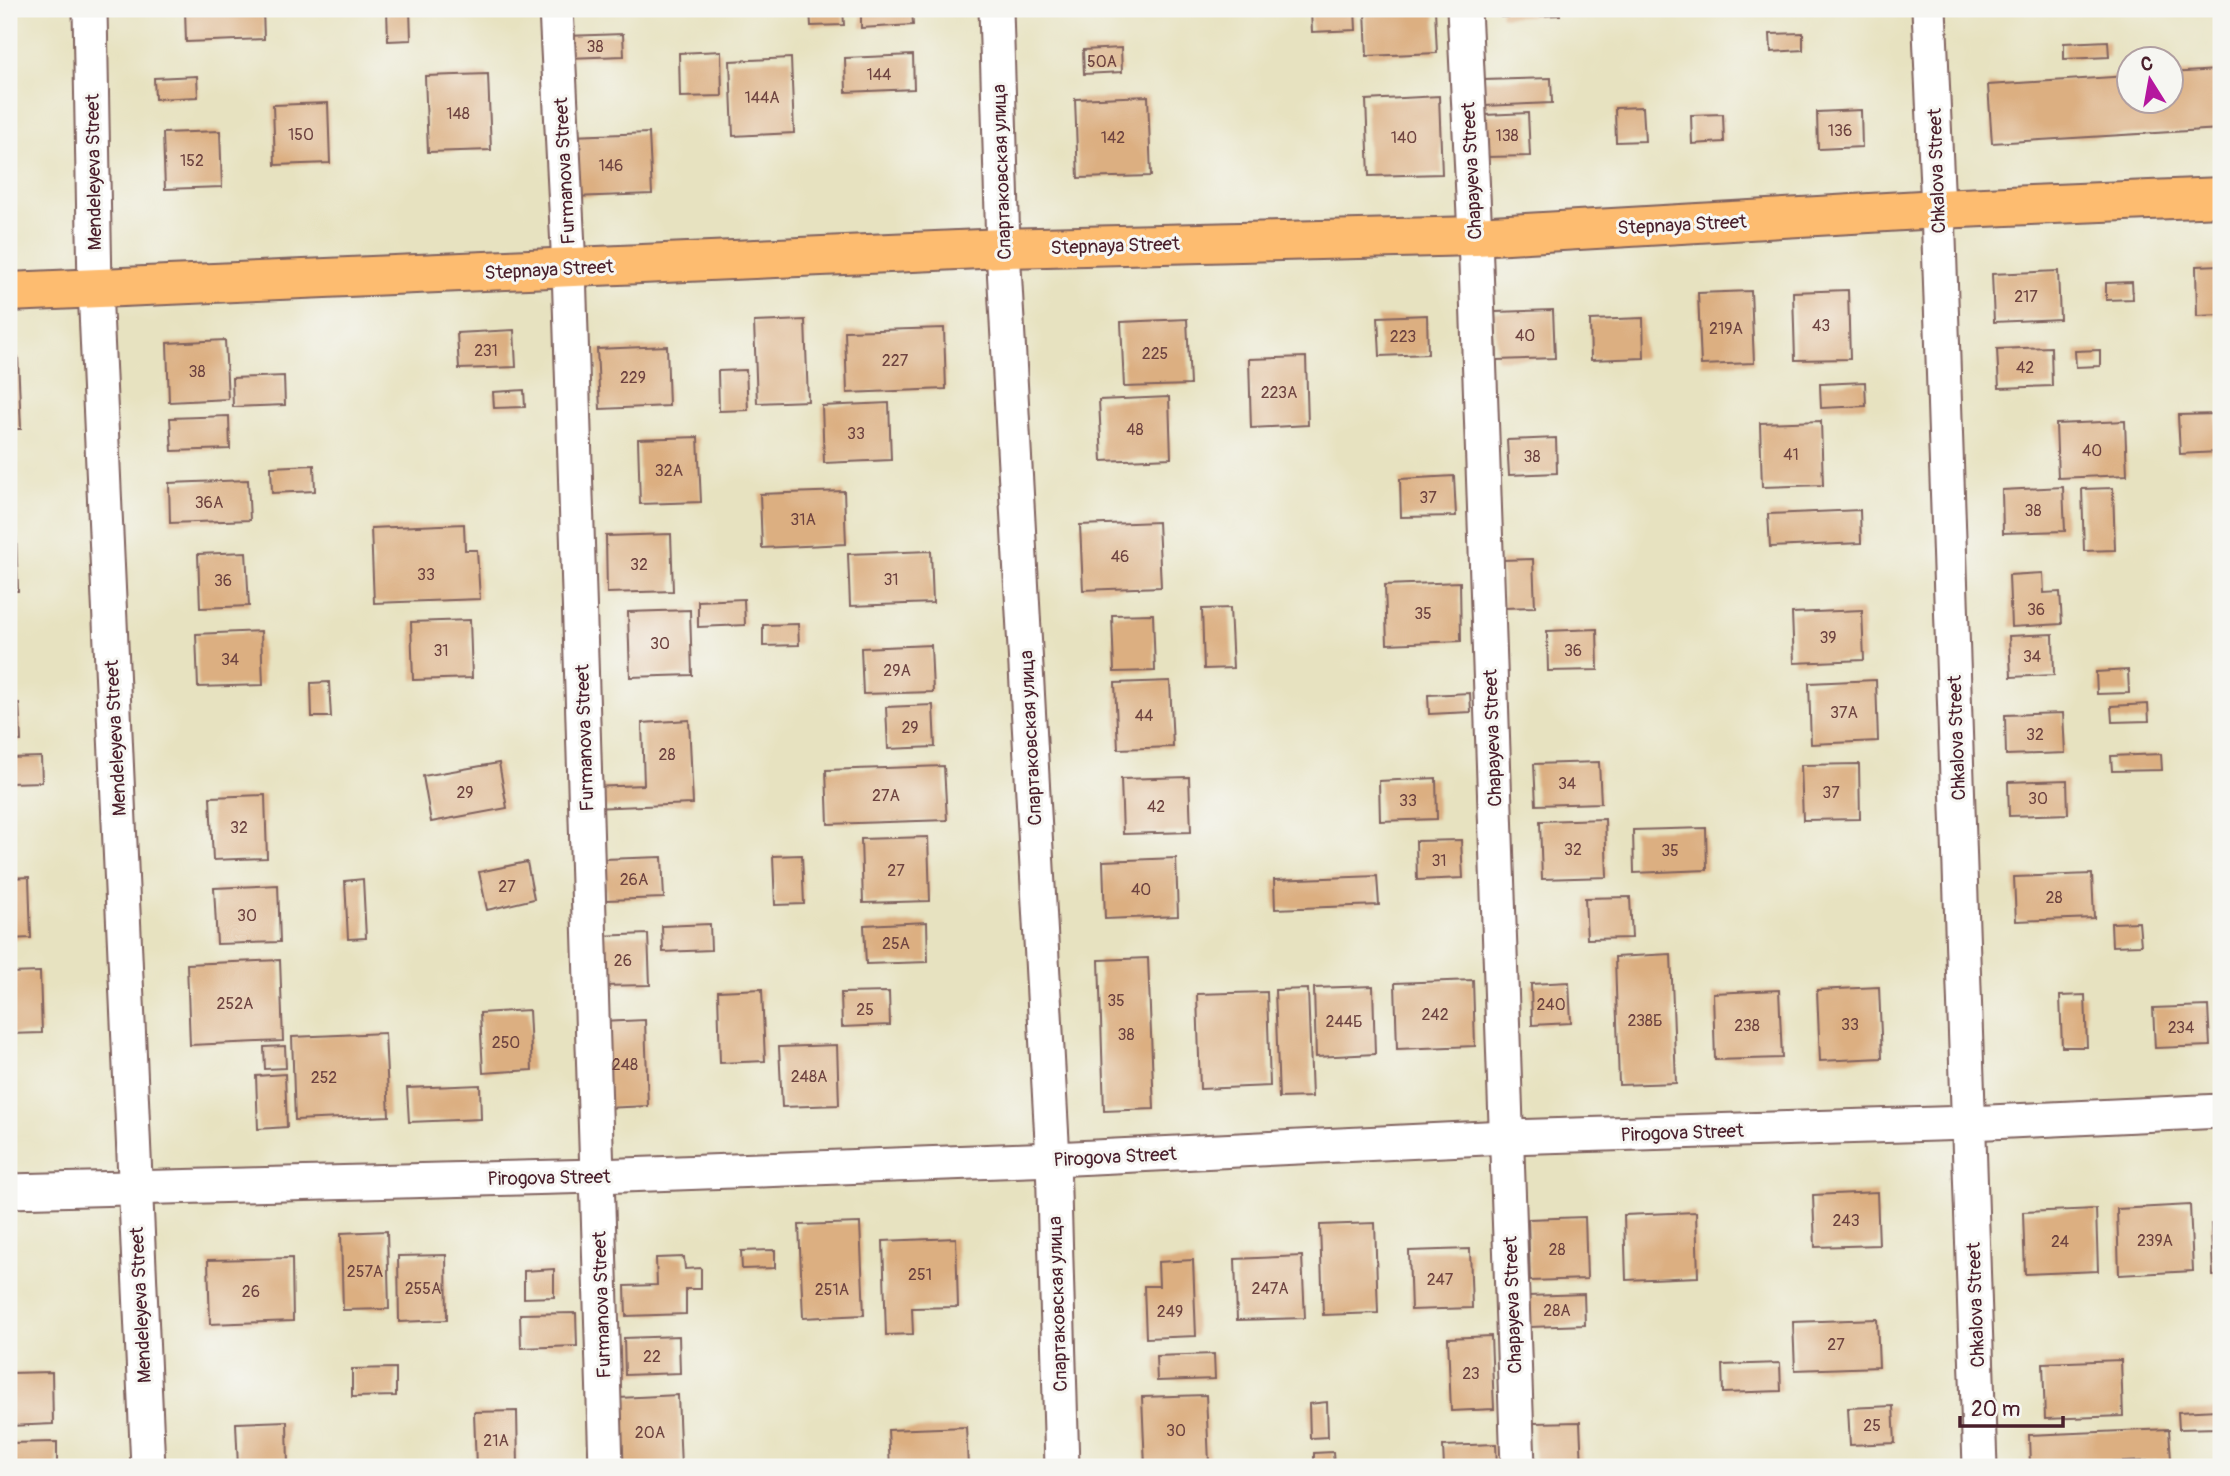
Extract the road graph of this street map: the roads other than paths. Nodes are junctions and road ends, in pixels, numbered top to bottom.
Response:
1 (90, 9) edge
2 (556, 9) edge
3 (996, 9) edge
4 (1464, 9) edge
5 (1929, 9) edge
6 (2221, 197) edge
7 (1938, 209) junction
8 (1475, 236) junction
9 (1003, 248) junction
10 (569, 268) junction
11 (95, 288) junction
12 (9, 292) edge
13 (2221, 1111) edge
14 (1969, 1123) junction
15 (1506, 1137) junction
16 (1053, 1159) junction
17 (597, 1176) junction
18 (135, 1186) junction
19 (9, 1191) edge
20 (148, 1467) edge
21 (606, 1467) edge
22 (1062, 1467) edge
23 (1518, 1467) edge
24 (1980, 1467) edge

1 - 11 street, Mendeleyeva Street
2 - 10 street, Furmanova Street
3 - 9 street, Спартаковская улица
4 - 8 street, Chapayeva Street
5 - 7 street, Chkalova Street
6 - 7 main road, Stepnaya Street
7 - 8 main road, Stepnaya Street
7 - 14 street, Chkalova Street
8 - 9 main road, Stepnaya Street
8 - 15 street, Chapayeva Street
9 - 10 main road, Stepnaya Street
9 - 16 street, Спартаковская улица
10 - 11 main road, Stepnaya Street
10 - 17 street, Furmanova Street
11 - 12 main road, Stepnaya Street
11 - 18 street, Mendeleyeva Street
13 - 14 street, Pirogova Street
14 - 15 street, Pirogova Street
14 - 24 street, Chkalova Street
15 - 16 street, Pirogova Street
15 - 23 street, Chapayeva Street
16 - 17 street, Pirogova Street
16 - 22 street, Спартаковская улица
17 - 18 street, Pirogova Street
17 - 21 street, Furmanova Street
18 - 19 street, Pirogova Street
18 - 20 street, Mendeleyeva Street

